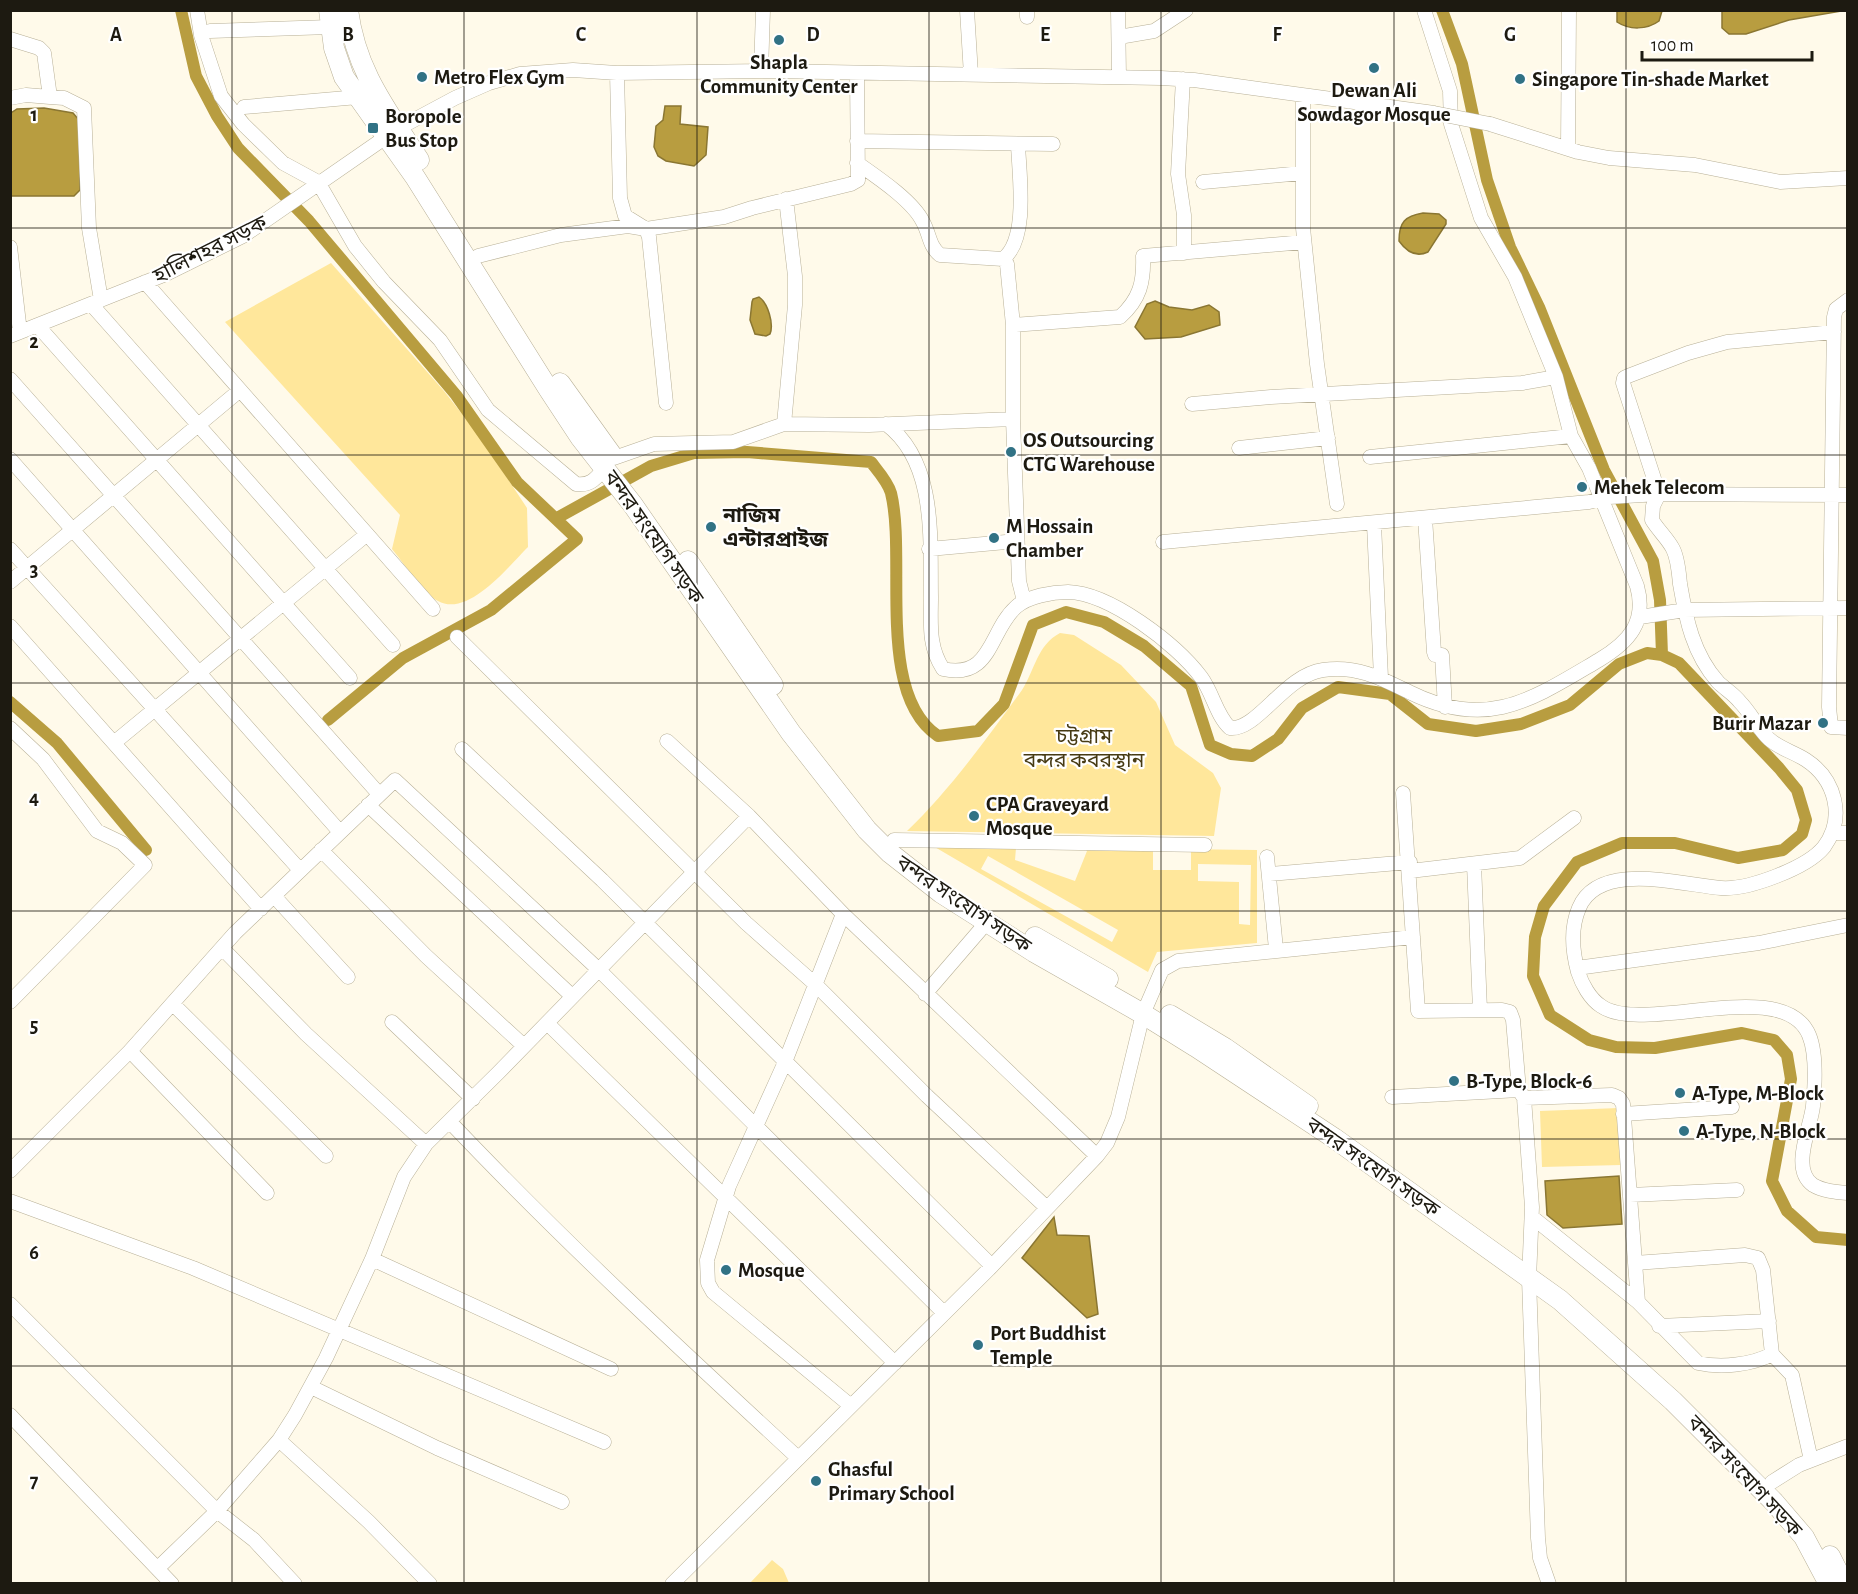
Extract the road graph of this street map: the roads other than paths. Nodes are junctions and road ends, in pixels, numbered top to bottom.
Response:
1 (197, 10) edge
2 (348, 10) edge
3 (763, 10) edge
4 (967, 10) edge
5 (1118, 10) edge
6 (1186, 10) edge
7 (1424, 10) edge
8 (1569, 10) edge
9 (330, 19) edge
10 (210, 32) dead end
11 (1119, 37) junction
12 (10, 39) edge
13 (761, 71) junction
14 (617, 73) junction
15 (857, 74) junction
16 (970, 75) junction
17 (1119, 77) junction
18 (1183, 79) junction
19 (50, 97) junction
20 (358, 97) junction
21 (1303, 97) junction
22 (10, 98) edge
23 (244, 107) dead end
24 (393, 132) junction
25 (858, 141) junction
26 (1018, 144) junction
27 (1053, 144) dead end
28 (1568, 148) junction
29 (857, 163) junction
30 (1302, 173) junction
31 (1848, 178) edge
32 (318, 182) junction
33 (1203, 182) dead end
34 (786, 199) junction
35 (646, 229) junction
36 (1304, 242) junction
37 (10, 247) edge
38 (1184, 254) junction
39 (478, 256) junction
40 (1003, 259) junction
41 (145, 282) junction
42 (1848, 300) edge
43 (96, 302) junction
44 (1013, 325) junction
45 (38, 326) junction
46 (1834, 332) junction
47 (16, 334) edge
48 (1556, 377) junction
49 (10, 379) edge
50 (1848, 382) edge
51 (1833, 383) junction
52 (239, 391) junction
53 (1322, 394) junction
54 (666, 403) dead end
55 (1192, 404) dead end
56 (1013, 419) junction
57 (784, 424) junction
58 (886, 424) junction
59 (198, 425) junction
60 (1571, 436) junction
61 (1328, 438) junction
62 (1239, 448) dead end
63 (1370, 457) dead end
64 (10, 459) edge
65 (157, 460) junction
66 (611, 465) junction
67 (1659, 494) junction
68 (1832, 495) junction
69 (1848, 495) edge
70 (114, 496) junction
71 (1604, 498) junction
72 (638, 502) junction
73 (1337, 504) dead end
74 (1425, 518) junction
75 (1374, 524) junction
76 (73, 530) junction
77 (366, 535) junction
78 (1017, 541) junction
79 (1163, 542) dead end
80 (10, 549) edge
81 (929, 549) junction
82 (28, 568) junction
83 (324, 569) junction
84 (10, 582) edge
85 (1030, 599) junction
86 (284, 603) junction
87 (1830, 608) junction
88 (1848, 608) edge
89 (433, 609) dead end
90 (1682, 611) junction
91 (1645, 616) junction
92 (10, 626) edge
93 (457, 637) dead end
94 (240, 639) junction
95 (393, 645) dead end
96 (199, 673) junction
97 (350, 678) dead end
98 (1381, 678) junction
99 (1444, 707) junction
100 (154, 709) junction
101 (10, 728) edge
102 (1848, 728) edge
103 (667, 741) dead end
104 (115, 742) junction
105 (462, 749) dead end
106 (1403, 793) dead end
107 (379, 794) junction
108 (368, 805) junction
109 (749, 816) junction
110 (1574, 818) dead end
111 (340, 832) junction
112 (1832, 833) junction
113 (1848, 833) edge
114 (894, 840) junction
115 (1205, 845) dead end
116 (321, 850) junction
117 (1267, 857) dead end
118 (1474, 864) junction
119 (1410, 867) junction
120 (300, 870) junction
121 (695, 871) junction
122 (1269, 874) junction
123 (274, 896) junction
124 (261, 909) junction
125 (843, 914) junction
126 (645, 922) junction
127 (987, 922) junction
128 (1848, 926) edge
129 (1413, 938) junction
130 (222, 948) junction
131 (1276, 950) junction
132 (1577, 968) junction
133 (598, 969) junction
134 (348, 977) dead end
135 (815, 984) junction
136 (925, 994) junction
137 (572, 996) junction
138 (10, 1002) edge
139 (174, 1004) junction
140 (1145, 1008) junction
141 (1480, 1010) junction
142 (392, 1022) dead end
143 (547, 1023) junction
144 (524, 1046) junction
145 (130, 1051) junction
146 (785, 1062) junction
147 (1521, 1094) junction
148 (1392, 1097) dead end
149 (473, 1099) junction
150 (1732, 1107) dead end
151 (1623, 1114) junction
152 (450, 1122) junction
153 (755, 1126) junction
154 (426, 1144) junction
155 (326, 1156) dead end
156 (1097, 1156) junction
157 (10, 1171) edge
158 (1737, 1190) dead end
159 (267, 1193) dead end
160 (1848, 1193) edge
161 (1630, 1195) junction
162 (725, 1198) junction
163 (10, 1201) edge
164 (1047, 1208) junction
165 (1532, 1217) junction
166 (372, 1259) junction
167 (1635, 1263) junction
168 (992, 1266) junction
169 (1530, 1272) junction
170 (1638, 1302) junction
171 (10, 1305) edge
172 (944, 1313) junction
173 (1769, 1321) junction
174 (1659, 1326) junction
175 (338, 1332) junction
176 (1772, 1354) junction
177 (895, 1363) junction
178 (611, 1369) dead end
179 (311, 1387) junction
180 (851, 1406) junction
181 (10, 1415) edge
182 (279, 1440) junction
183 (604, 1442) dead end
184 (1848, 1446) edge
185 (797, 1457) junction
186 (1810, 1460) junction
187 (1772, 1482) junction
188 (562, 1502) dead end
189 (217, 1511) junction
190 (158, 1568) junction
191 (172, 1584) edge
192 (295, 1584) edge
193 (430, 1584) edge
194 (672, 1584) edge
195 (1549, 1584) edge
196 (1829, 1584) edge
197 (1844, 1584) edge

1 - 32 street
2 - 24 highway, বন্দর সংযোগ সড়ক
3 - 13 street
4 - 16 street
5 - 11 street
6 - 11 street
7 - 48 street
8 - 28 street
9 - 10 street
9 - 20 highway, বন্দর সংযোগ সড়ক
11 - 17 street
12 - 19 street
13 - 14 street, হালিশহর সড়ক
13 - 15 street, হালিশহর সড়ক
14 - 24 street, হালিশহর সড়ক
14 - 35 street
15 - 16 street, হালিশহর সড়ক
15 - 25 street
16 - 17 street, হালিশহর সড়ক
17 - 18 street, হালিশহর সড়ক
18 - 21 street, হালিশহর সড়ক
18 - 38 street
19 - 22 street
19 - 43 street
20 - 23 street
20 - 24 highway, বন্দর সংযোগ সড়ক
21 - 28 street, হালিশহর সড়ক, bridge
21 - 30 street
24 - 32 street, হালিশহর সড়ক
24 - 39 highway, বন্দর সংযোগ সড়ক
24 - 66 highway, বন্দর সংযোগ সড়ক
25 - 26 street
25 - 29 street
26 - 27 street
26 - 40 street
28 - 31 street, হালিশহর সড়ক
29 - 34 street
29 - 40 street
30 - 33 street
30 - 36 street
32 - 41 street, হালিশহর সড়ক
32 - 66 street
34 - 35 street
34 - 57 street
35 - 39 street
35 - 54 street
36 - 38 street
36 - 53 street
37 - 47 street
38 - 44 street
39 - 66 highway, বন্দর সংযোগ সড়ক
40 - 44 street
41 - 43 street, হালিশহর সড়ক
41 - 52 street
42 - 46 street
43 - 45 street, হালিশহর সড়ক
43 - 59 street
44 - 56 street
45 - 47 street, হালিশহর সড়ক
45 - 65 street
46 - 51 street
46 - 67 street
48 - 53 street
48 - 60 street
49 - 70 street
50 - 51 street
51 - 68 street
52 - 59 street
52 - 77 street
53 - 55 street
53 - 61 street
56 - 58 street
56 - 78 street
57 - 58 street
57 - 66 street
58 - 81 street
59 - 65 street
59 - 83 street
60 - 63 street
60 - 71 street
61 - 62 street
61 - 73 street
64 - 76 street
65 - 70 street
65 - 86 street
66 - 72 highway, বন্দর সংযোগ সড়ক
67 - 68 street
67 - 71 street
67 - 90 street
68 - 69 street
68 - 87 street
70 - 76 street
70 - 94 street
71 - 74 street
71 - 91 street
72 - 114 highway, বন্দর সংযোগ সড়ক
72 - 127 highway, বন্দর সংযোগ সড়ক
74 - 75 street
74 - 99 street
75 - 79 street
75 - 98 street
76 - 82 street
76 - 96 street
77 - 83 street
77 - 89 street
78 - 81 street
78 - 85 street
80 - 82 street
81 - 85 street
82 - 84 street
82 - 100 street
83 - 86 street
83 - 95 street
85 - 98 street
86 - 94 street
86 - 97 street
87 - 88 street
87 - 90 street
87 - 102 street
90 - 91 street
90 - 112 street
91 - 99 street
92 - 104 street
93 - 121 street
94 - 96 street
94 - 107 street
96 - 100 street
96 - 111 street
98 - 99 street
100 - 104 street
100 - 120 street
101 - 138 street
103 - 109 street
104 - 124 street
105 - 126 street
106 - 119 street
107 - 108 street
107 - 133 street
108 - 111 street
108 - 137 street
109 - 121 street
109 - 125 street
110 - 118 street
111 - 116 street
112 - 113 street
112 - 132 street
114 - 115 street
114 - 140 highway, বন্দর সংযোগ সড়ক
116 - 120 street
116 - 144 street
117 - 122 street
118 - 119 street
118 - 141 street
119 - 122 street
119 - 129 street
120 - 123 street
121 - 126 street
121 - 135 street
122 - 131 street
123 - 124 street
123 - 134 street
124 - 130 street
125 - 135 street
125 - 136 street
126 - 133 street
126 - 146 street
127 - 136 street
127 - 140 highway, বন্দর সংযোগ সড়ক
128 - 132 street
129 - 131 street
129 - 141 street
130 - 139 street
130 - 154 street
131 - 140 street
132 - 160 street
133 - 137 street
133 - 153 street
135 - 146 street
135 - 164 street
136 - 156 street
137 - 143 street
139 - 145 street
139 - 155 street
140 - 156 street
140 - 169 highway, বন্দর সংযোগ সড়ক
141 - 147 street
142 - 149 street
143 - 144 street
143 - 162 street
144 - 149 street
145 - 157 street
145 - 159 street
146 - 153 street
146 - 168 street
147 - 148 street
147 - 151 street
147 - 165 street
149 - 152 street
150 - 151 street
151 - 161 street
152 - 154 street
152 - 185 street
153 - 162 street
153 - 172 street
154 - 166 street
156 - 164 street
158 - 161 street
161 - 167 street
162 - 177 street
162 - 180 street
163 - 175 street
164 - 168 street
165 - 169 street
165 - 170 street
166 - 175 street
166 - 178 street
167 - 170 street
167 - 173 street
168 - 172 street
169 - 187 highway, বন্দর সংযোগ সড়ক
169 - 195 street
169 - 196 highway, বন্দর সংযোগ সড়ক
170 - 174 street
171 - 189 street
172 - 177 street
173 - 174 street
173 - 176 street
174 - 176 street
175 - 179 street
175 - 183 street
176 - 186 street
177 - 180 street
179 - 182 street
179 - 188 street
180 - 185 street
181 - 190 street
182 - 189 street
182 - 193 street
184 - 186 street
185 - 194 street
186 - 187 street
187 - 197 highway, বন্দর সংযোগ সড়ক
189 - 190 street
189 - 192 street
190 - 191 street

